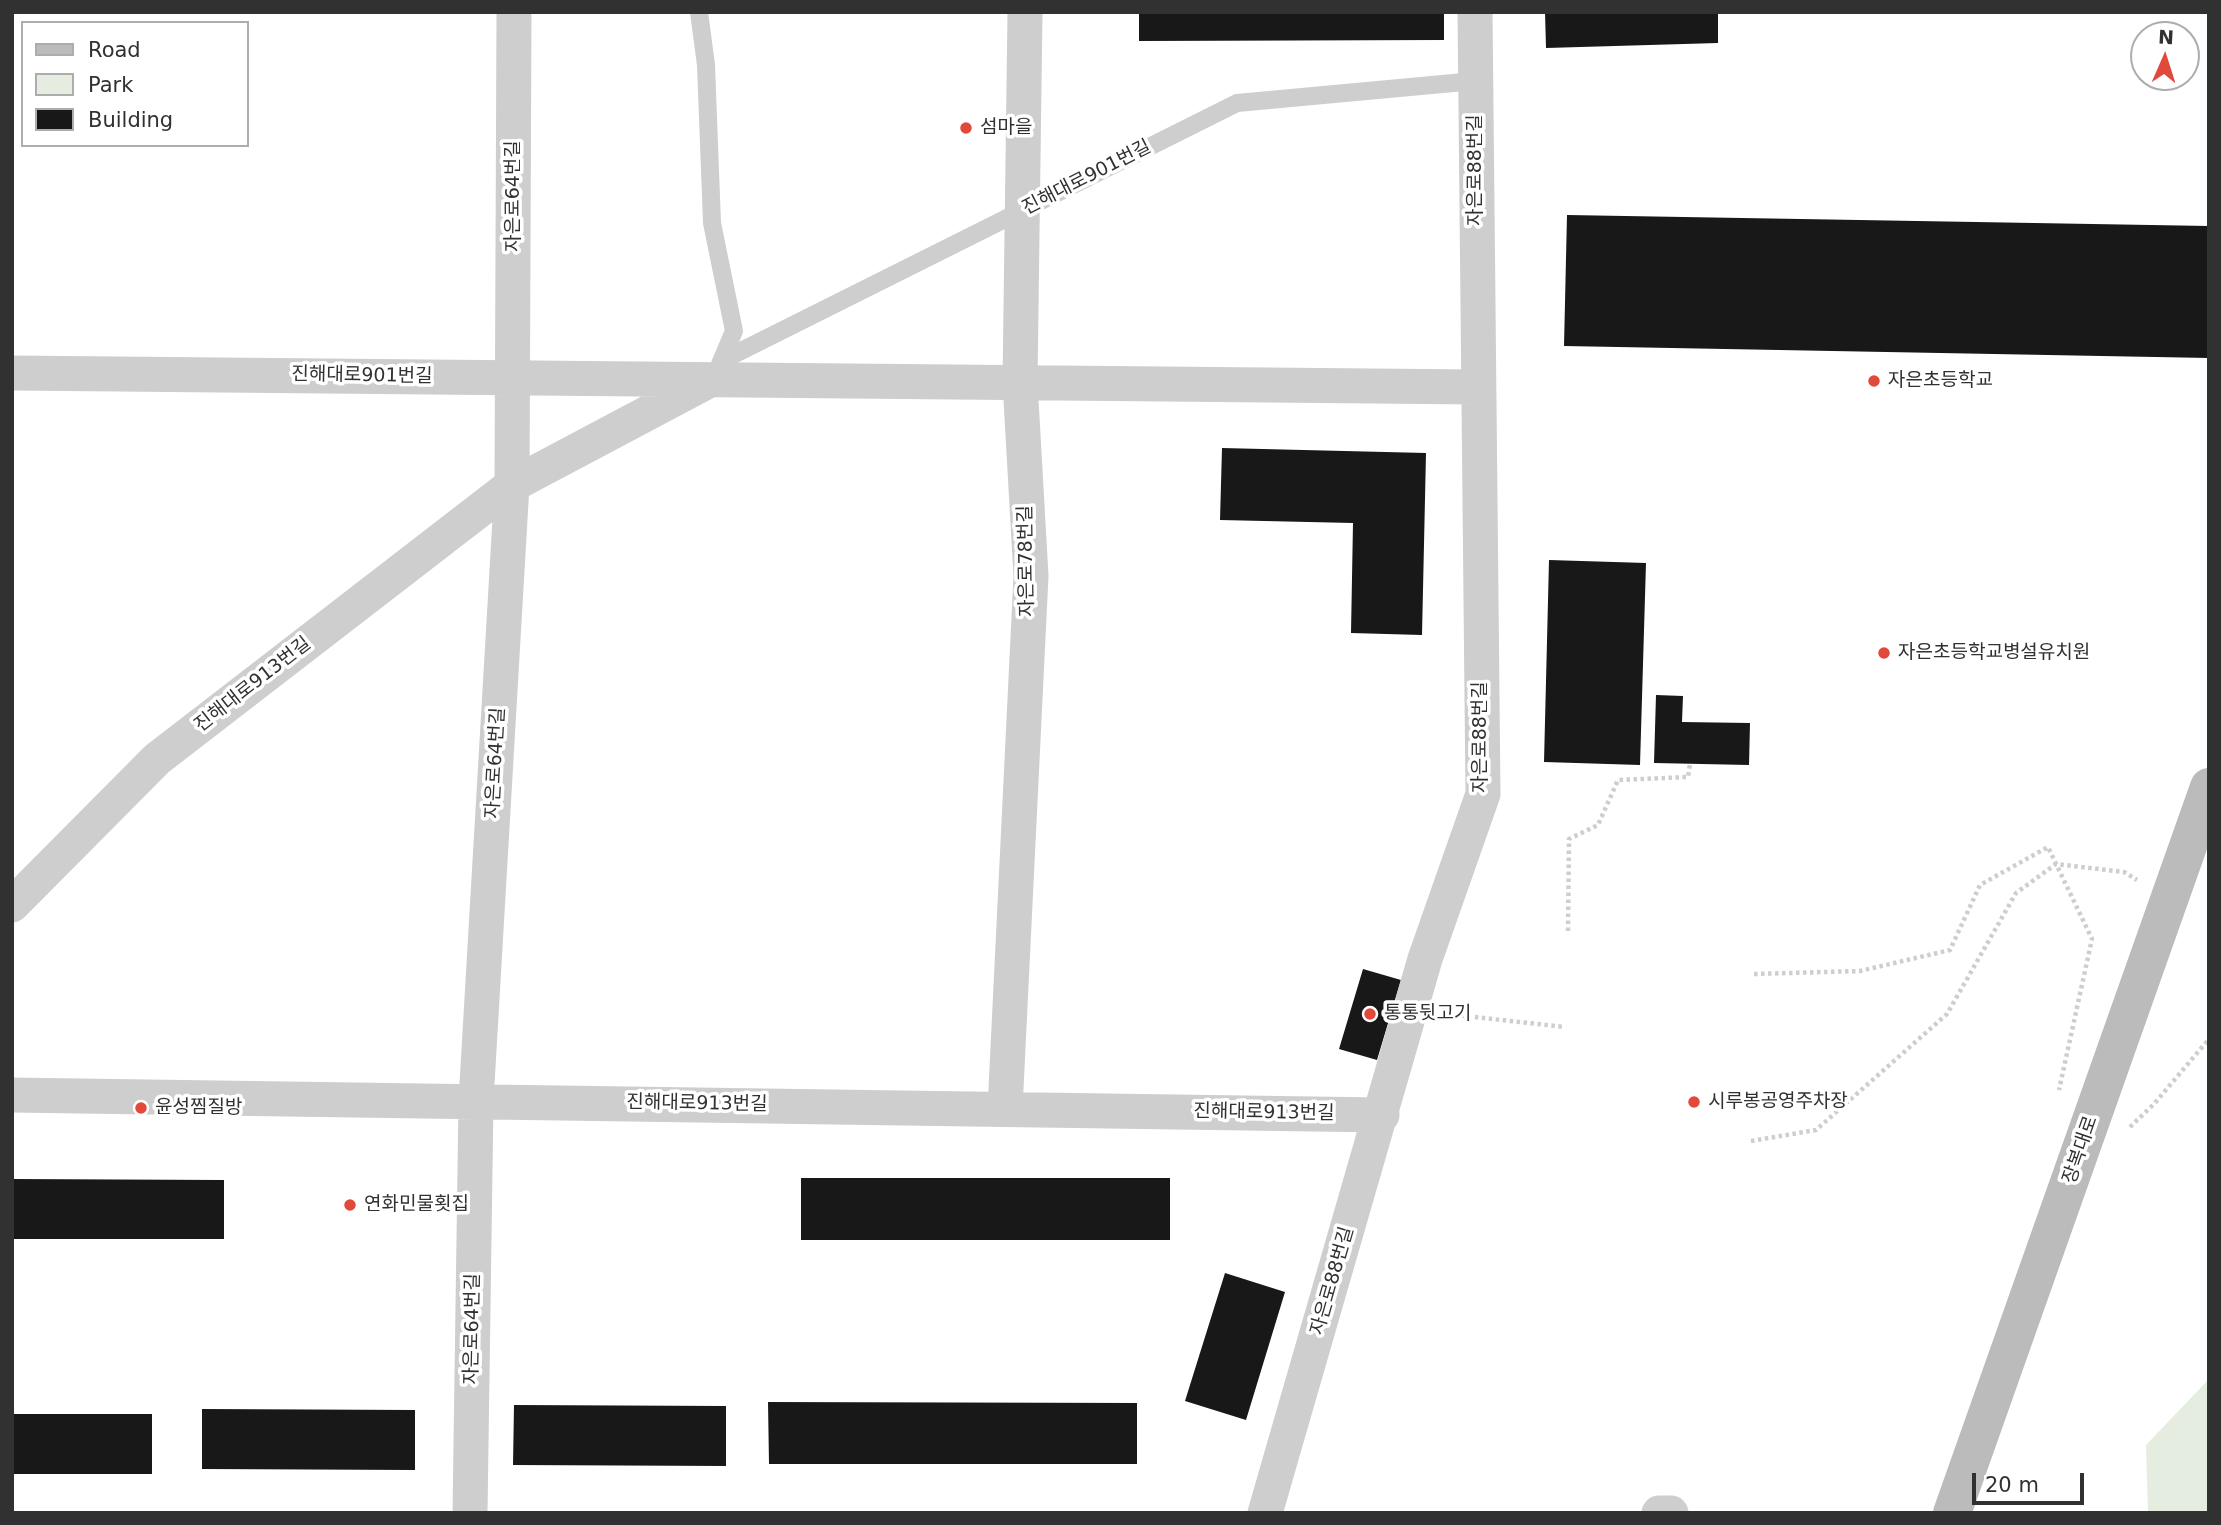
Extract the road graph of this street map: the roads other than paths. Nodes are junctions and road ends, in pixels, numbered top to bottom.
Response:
1 (514, 12) edge
2 (699, 12) edge
3 (1025, 12) edge
4 (1475, 12) edge
5 (1475, 81) junction
6 (1022, 210) junction
7 (717, 370) junction
8 (12, 373) edge
9 (514, 378) junction
10 (1020, 382) junction
11 (1477, 387) junction
12 (513, 485) junction
13 (2209, 787) edge
14 (12, 905) edge
15 (12, 1094) edge
16 (476, 1101) junction
17 (1005, 1109) junction
18 (1382, 1115) junction
19 (470, 1513) edge
20 (1265, 1513) edge
21 (1659, 1513) edge
22 (1671, 1513) edge
23 (1952, 1513) edge

1 - 9 street, 자은로64번길
2 - 7 lane
3 - 6 street, 자은로78번길
4 - 5 street, 자은로88번길
5 - 6 lane, 진해대로901번길
5 - 11 street, 자은로88번길
6 - 7 lane, 진해대로901번길
6 - 10 street, 자은로78번길
7 - 9 street, 진해대로901번길
7 - 10 street, 진해대로901번길
7 - 12 street, 진해대로913번길
8 - 9 street, 진해대로901번길
9 - 12 street, 자은로64번길
10 - 11 street, 진해대로901번길
10 - 17 street, 자은로78번길
11 - 18 street, 자은로88번길
12 - 14 street, 진해대로913번길
12 - 16 street, 자은로64번길
13 - 23 street, 장복대로
15 - 16 street, 진해대로913번길
16 - 17 street, 진해대로913번길
16 - 19 street, 자은로64번길
17 - 18 street, 진해대로913번길
18 - 20 street, 자은로88번길
21 - 22 street

